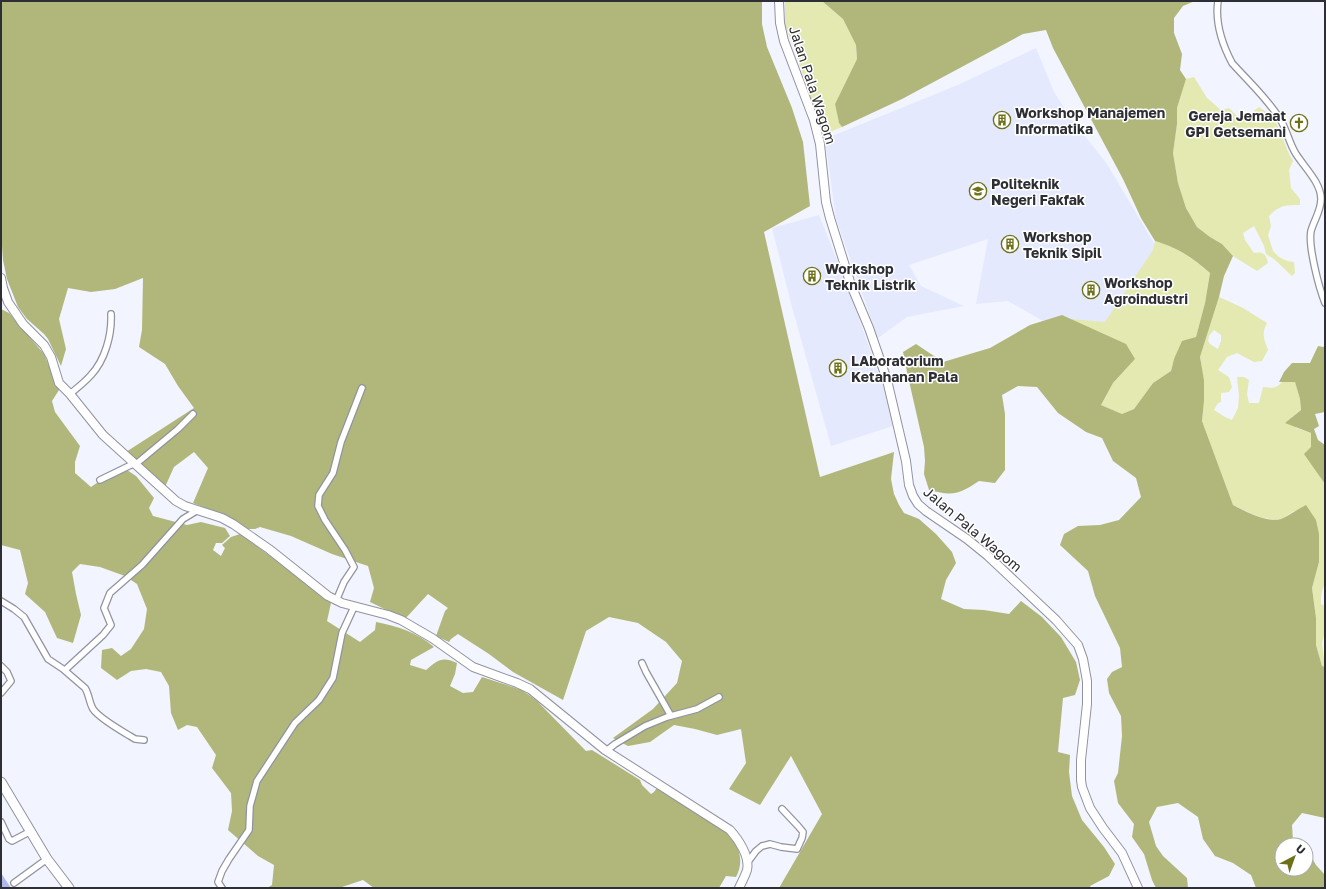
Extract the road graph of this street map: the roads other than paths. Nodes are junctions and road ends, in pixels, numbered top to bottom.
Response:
1 (779, 1) edge
2 (1218, 1) edge
3 (1, 278) edge
4 (1325, 303) edge
5 (111, 314) dead end
6 (362, 388) dead end
7 (70, 394) junction
8 (193, 414) dead end
9 (136, 464) junction
10 (100, 480) dead end
11 (198, 510) junction
12 (1, 601) edge
13 (336, 601) junction
14 (354, 606) junction
15 (642, 663) dead end
16 (1, 666) edge
17 (65, 670) junction
18 (1, 693) edge
19 (718, 697) dead end
20 (672, 716) junction
21 (144, 740) dead end
22 (606, 751) junction
23 (1, 782) edge
24 (782, 809) dead end
25 (1, 822) edge
26 (31, 831) junction
27 (47, 859) junction
28 (747, 863) junction
29 (14, 883) dead end
30 (68, 888) edge
31 (222, 888) edge
32 (739, 888) edge
33 (1138, 888) edge

1 - 33 main road, Jalan Pala Wagom
2 - 4 street
3 - 7 main road
5 - 7 street
6 - 13 street
7 - 9 main road
8 - 9 street
9 - 10 street
9 - 11 main road
11 - 13 main road
11 - 17 street
12 - 17 street
13 - 14 main road
14 - 22 main road
14 - 31 street
15 - 20 street
16 - 18 street
17 - 21 street
19 - 20 street
20 - 22 street
22 - 28 main road
23 - 26 main road
24 - 28 street
25 - 26 street
26 - 27 main road
27 - 29 street
27 - 30 main road
28 - 32 main road

